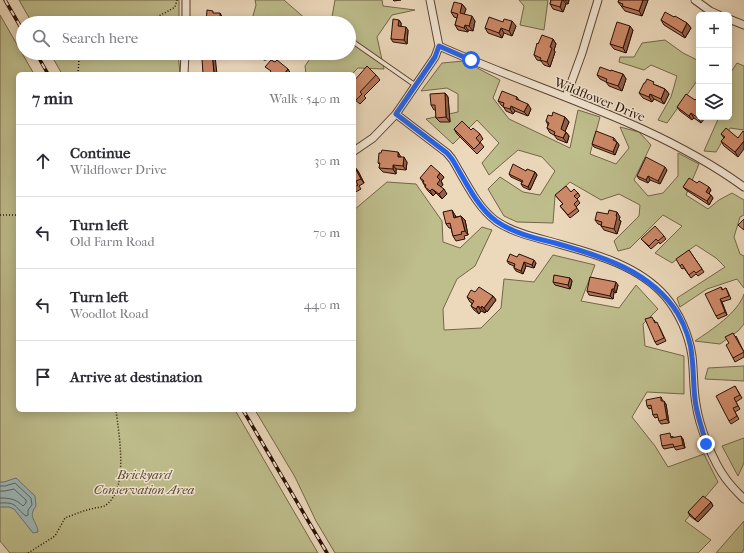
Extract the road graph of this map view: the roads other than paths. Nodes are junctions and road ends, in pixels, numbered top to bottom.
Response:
1 (186, 0) edge
2 (430, 0) edge
3 (598, 0) edge
4 (695, 0) edge
5 (712, 12) edge
6 (186, 16) edge
7 (732, 20) edge
8 (744, 25) edge
9 (356, 44) edge
10 (439, 46) junction
11 (185, 60) edge
12 (184, 72) edge
13 (416, 86) junction
14 (566, 97) junction
15 (396, 114) junction
16 (356, 150) edge
17 (744, 187) edge
18 (744, 499) edge

1 - 6 street
2 - 10 street
3 - 14 street
4 - 5 street
7 - 8 street
9 - 13 lane
10 - 13 street
10 - 14 street, Wildflower Drive
11 - 12 street
13 - 15 street
14 - 17 street, Wildflower Drive
15 - 16 street
15 - 18 street

